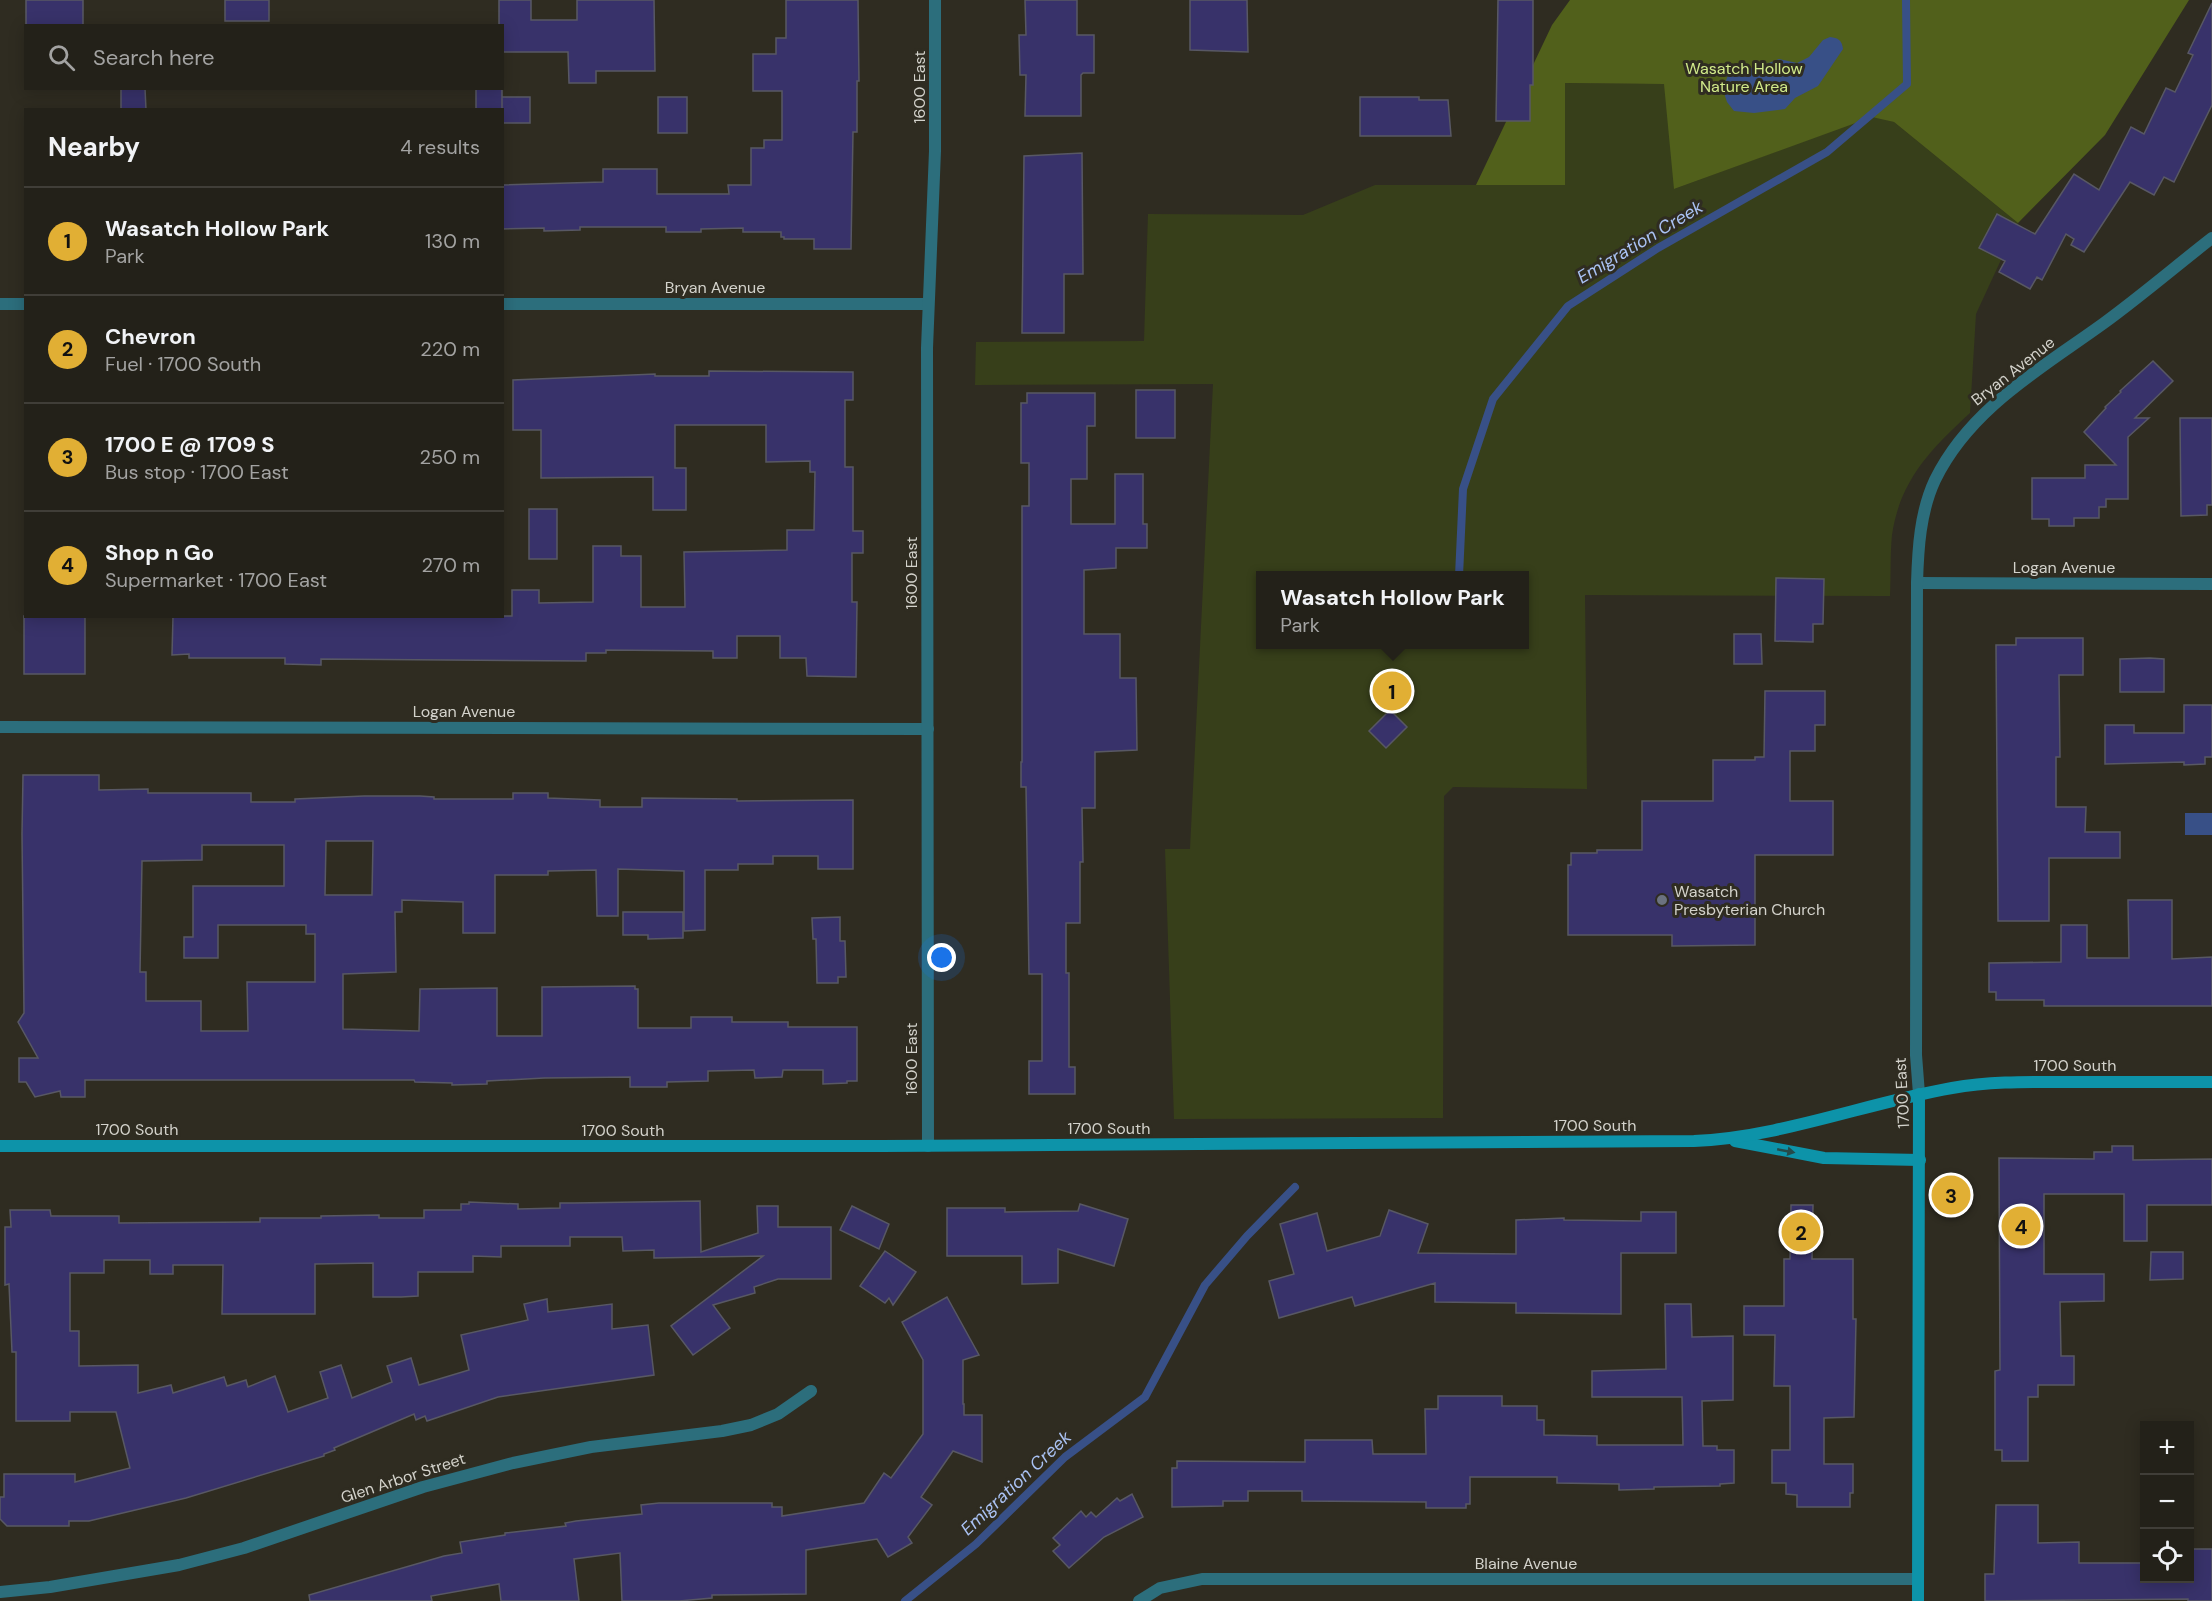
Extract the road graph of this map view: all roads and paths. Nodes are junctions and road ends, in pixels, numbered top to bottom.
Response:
1 (936, 0) edge
2 (2212, 238) edge
3 (0, 304) edge
4 (24, 304) edge
5 (504, 304) edge
6 (928, 304) junction
7 (1917, 584) junction
8 (2212, 584) edge
9 (0, 727) edge
10 (928, 729) junction
11 (2212, 1082) edge
12 (1919, 1094) junction
13 (1728, 1140) junction
14 (0, 1146) edge
15 (928, 1146) junction
16 (1920, 1160) junction
17 (812, 1390) dead end
18 (1918, 1579) junction
19 (0, 1592) edge
20 (1139, 1601) edge
21 (1918, 1601) edge

1 - 6 street, 1600 East
2 - 7 street, Bryan Avenue
3 - 4 street
5 - 6 street, Bryan Avenue
6 - 10 street, 1600 East
7 - 8 street, Logan Avenue
7 - 12 street, 1700 East
9 - 10 street, Logan Avenue
10 - 15 street, 1600 East
11 - 12 street, 1700 South
12 - 13 street, 1700 South
12 - 16 street, 1700 East
13 - 15 street, 1700 South
13 -> 16 street
14 - 15 street, 1700 South
16 - 18 street, 1700 East
17 - 19 street, Glen Arbor Street
18 - 20 street, Blaine Avenue
18 - 21 street, 1700 East

